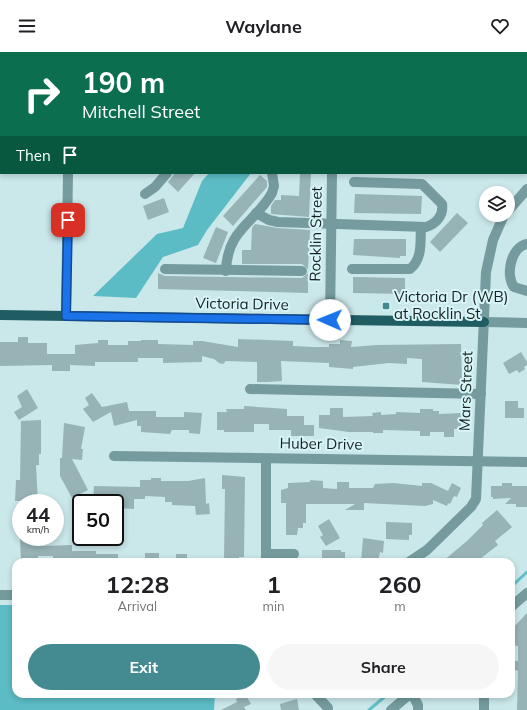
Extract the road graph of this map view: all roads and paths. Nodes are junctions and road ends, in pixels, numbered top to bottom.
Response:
1 (68, 174) edge
2 (166, 174) edge
3 (272, 174) edge
4 (332, 174) edge
5 (354, 182) dead end
6 (527, 190) edge
7 (145, 194) dead end
8 (515, 203) edge
9 (256, 213) junction
10 (501, 222) edge
11 (331, 224) junction
12 (421, 227) junction
13 (527, 244) edge
14 (165, 269) dead end
15 (352, 270) dead end
16 (226, 271) junction
17 (302, 271) dead end
18 (527, 291) edge
19 (0, 315) edge
20 (66, 316) junction
21 (330, 320) junction
22 (484, 322) junction
23 (527, 323) edge
24 (250, 389) dead end
25 (481, 394) junction
26 (114, 456) dead end
27 (266, 459) junction
28 (478, 462) junction
29 (527, 462) edge
30 (294, 554) dead end
31 (266, 558) edge
32 (415, 558) edge
33 (527, 593) edge
34 (0, 595) edge
35 (12, 595) edge
36 (515, 604) edge
37 (319, 698) edge
38 (406, 698) edge
39 (414, 698) edge
40 (484, 698) edge
41 (328, 708) dead end
42 (391, 710) edge
43 (418, 710) edge
44 (484, 710) edge

1 - 20 street
2 - 7 street
3 - 9 street
4 - 11 street, Rocklin Street
5 - 12 street
6 - 8 street
9 - 11 street
9 - 16 street
10 - 22 street
11 - 12 street
11 - 21 street, Rocklin Street
12 - 15 street
13 - 18 street
14 - 16 street
16 - 17 street
19 - 20 main road, Victoria Drive
20 - 21 main road, Victoria Drive
21 - 22 main road, Victoria Drive
22 - 23 street, Victoria Drive
22 - 25 street, Mars Street
24 - 25 street
25 - 28 street, Mars Street
26 - 27 street, Huber Drive
27 - 28 street, Huber Drive
27 - 31 street
28 - 29 street, Huber Drive
28 - 32 street, Mars Street
30 - 31 street
33 - 36 street
34 - 35 street
37 - 41 street
38 - 42 street
39 - 43 street
40 - 44 street

